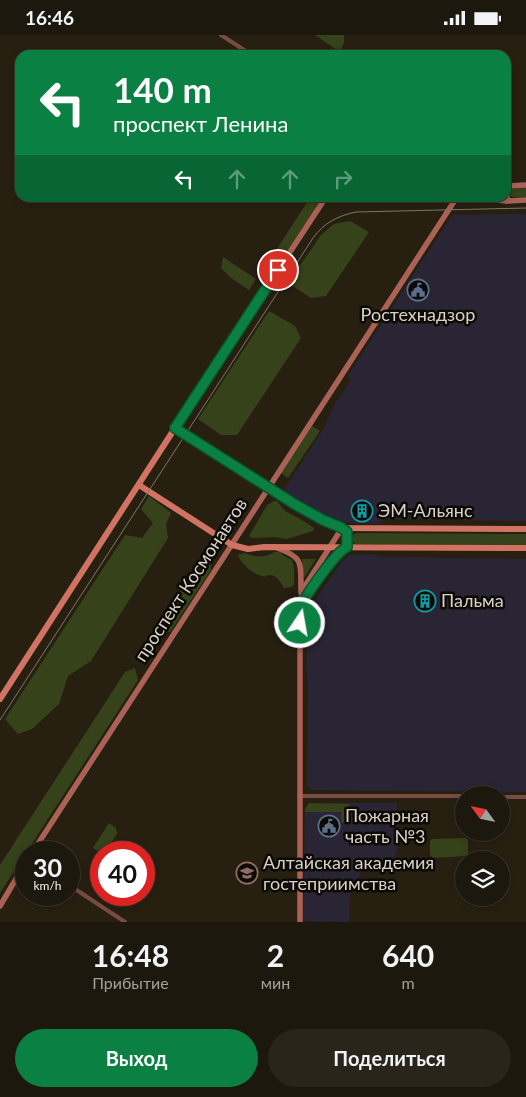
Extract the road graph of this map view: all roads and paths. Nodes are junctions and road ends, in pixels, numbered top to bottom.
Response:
1 (221, 35) edge
2 (244, 50) edge
3 (526, 185) edge
4 (511, 186) edge
5 (526, 200) edge
6 (511, 201) edge
7 (323, 202) edge
8 (326, 202) edge
9 (454, 202) edge
10 (314, 215) junction
11 (175, 428) junction
12 (139, 485) junction
13 (269, 488) junction
14 (342, 528) junction
15 (526, 529) edge
16 (232, 545) junction
17 (275, 547) junction
18 (347, 547) junction
19 (328, 548) junction
20 (526, 548) edge
21 (301, 600) junction
22 (300, 613) junction
23 (0, 699) edge
24 (299, 796) junction
25 (455, 797) edge
26 (510, 797) edge
27 (526, 797) edge
28 (40, 841) edge
29 (15, 881) edge
30 (80, 892) edge
31 (0, 906) edge
32 (125, 922) edge
33 (300, 922) edge

1 - 2 street
3 - 4 street
5 - 6 street
7 - 10 street
8 - 10 street
9 - 13 street, проспект Космонавтов
10 - 11 street
11 - 12 main road
11 - 13 main road
12 - 16 main road
12 - 23 main road
13 - 14 main road
13 - 16 street, проспект Космонавтов
14 - 15 main road
14 - 18 street
14 - 19 street
16 - 17 main road
16 - 28 street, проспект Космонавтов
17 - 19 main road
17 - 21 street
18 - 19 main road
18 - 20 main road
18 - 22 street
19 - 21 street
21 - 22 street
22 - 24 street
24 - 25 street
24 - 33 street
26 - 27 street
29 - 31 street
30 - 32 street

